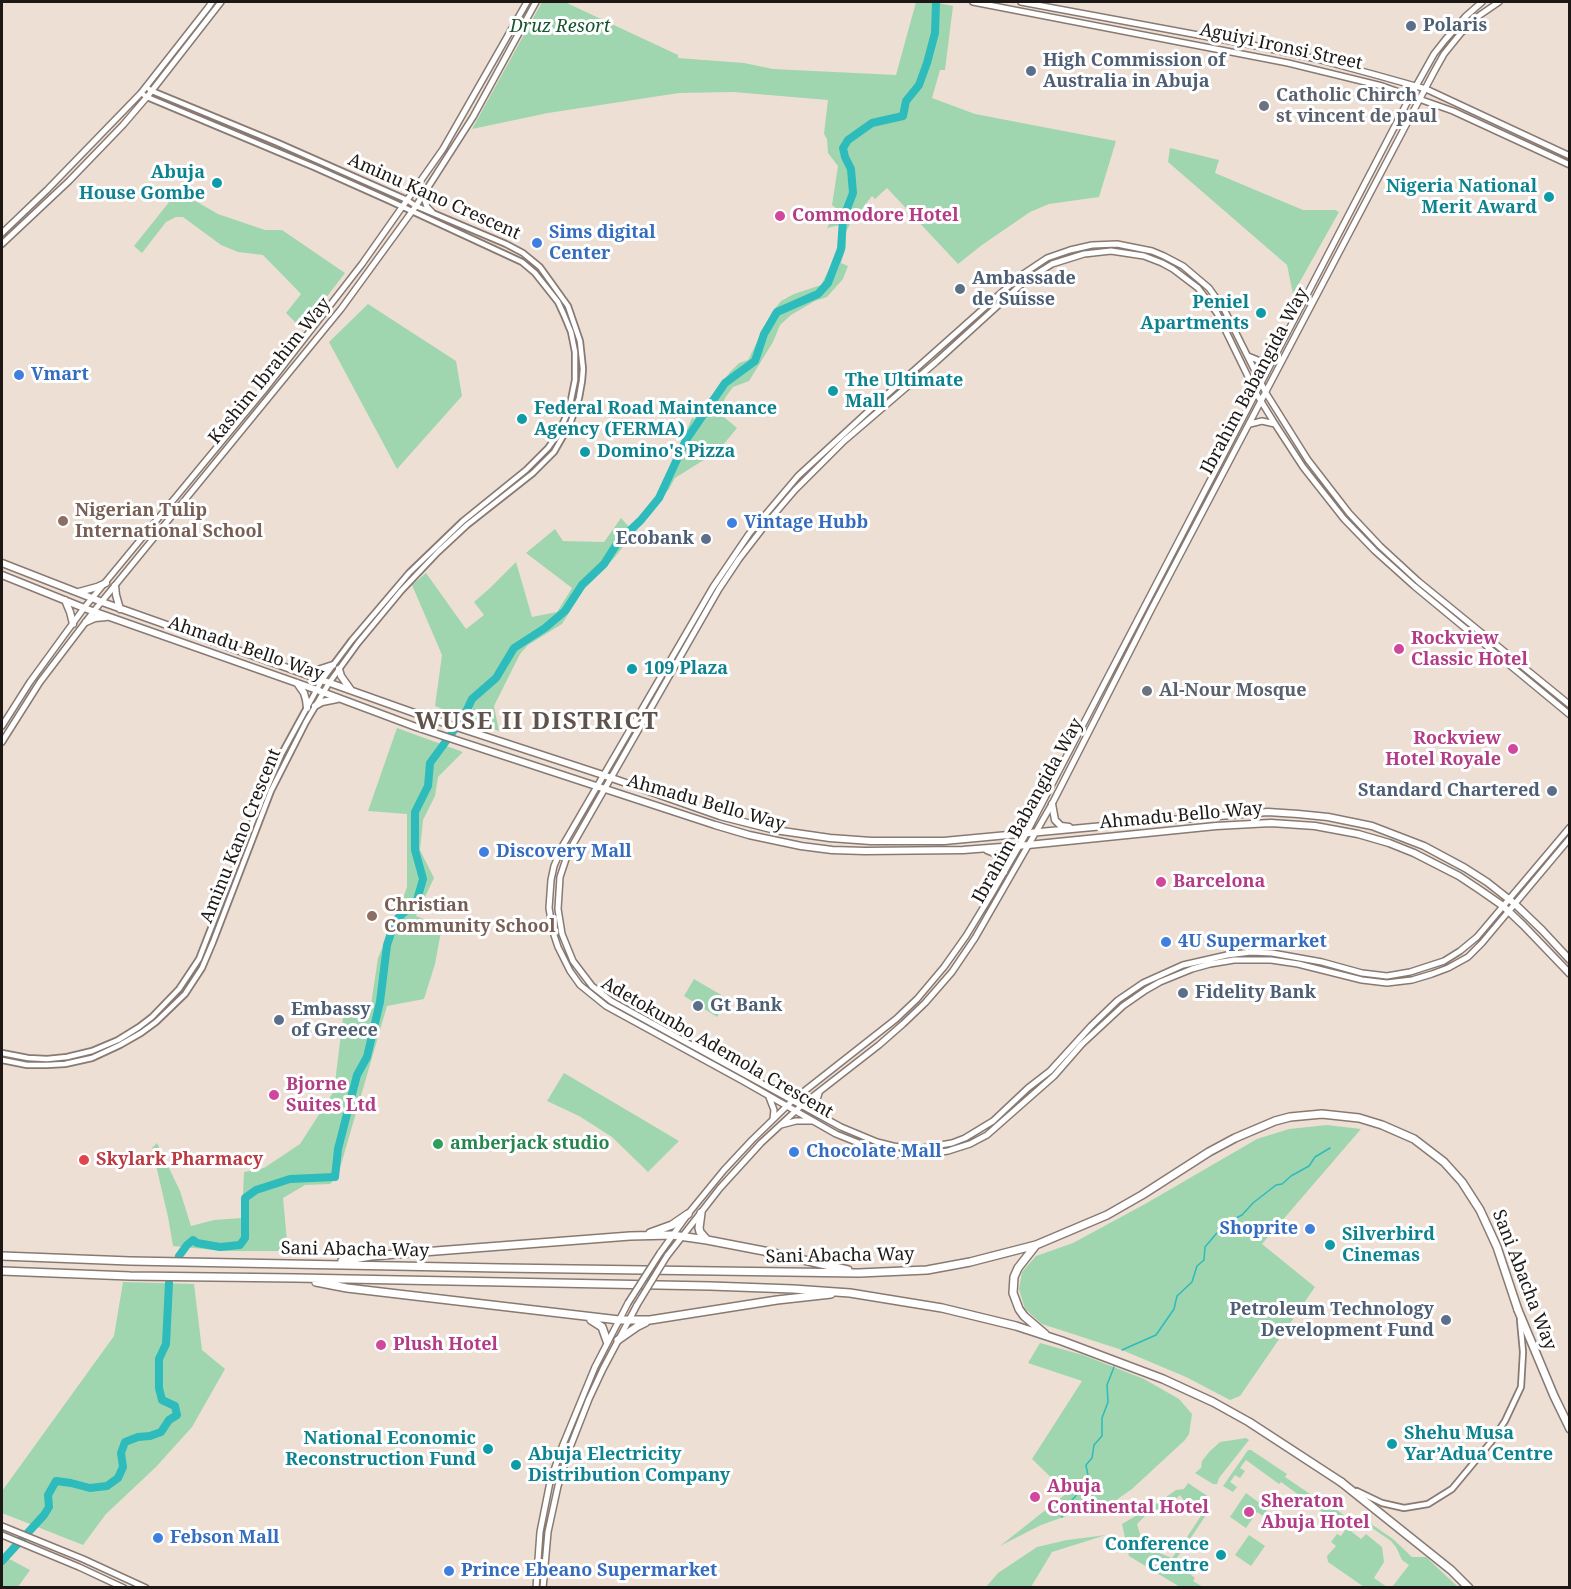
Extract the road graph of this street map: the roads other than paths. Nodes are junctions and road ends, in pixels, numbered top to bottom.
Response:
1 (212, 2) edge
2 (221, 2) edge
3 (527, 2) edge
4 (536, 2) edge
5 (973, 2) edge
6 (1021, 2) edge
7 (1482, 2) edge
8 (1499, 2) edge
9 (1416, 86) junction
10 (146, 87) junction
11 (1426, 89) junction
12 (152, 91) junction
13 (141, 93) junction
14 (1411, 95) junction
15 (147, 97) junction
16 (1421, 99) junction
17 (1569, 156) edge
18 (1569, 165) edge
19 (423, 194) junction
20 (407, 200) junction
21 (416, 206) junction
22 (403, 207) junction
23 (412, 211) junction
24 (432, 212) junction
25 (418, 214) junction
26 (407, 218) junction
27 (2, 233) edge
28 (2, 244) edge
29 (1276, 354) junction
30 (1247, 356) junction
31 (1261, 385) junction
32 (1256, 393) junction
33 (1266, 393) junction
34 (1261, 401) junction
35 (1275, 424) junction
36 (1248, 425) junction
37 (2, 563) edge
38 (2, 575) edge
39 (106, 583) junction
40 (115, 586) junction
41 (78, 593) junction
42 (93, 599) junction
43 (65, 600) junction
44 (102, 602) junction
45 (84, 608) junction
46 (120, 609) junction
47 (94, 611) junction
48 (109, 617) junction
49 (86, 622) junction
50 (73, 624) junction
51 (336, 667) junction
52 (304, 674) junction
53 (297, 682) junction
54 (325, 682) junction
55 (351, 690) junction
56 (320, 691) junction
57 (340, 698) junction
58 (1569, 705) edge
59 (315, 706) junction
60 (307, 708) junction
61 (1569, 715) edge
62 (2, 726) edge
63 (2, 742) edge
64 (603, 775) junction
65 (611, 778) junction
66 (597, 786) junction
67 (605, 789) junction
68 (1052, 804) junction
69 (1569, 827) edge
70 (1081, 829) junction
71 (1036, 833) junction
72 (1026, 834) junction
73 (1569, 838) edge
74 (1028, 845) junction
75 (1019, 846) junction
76 (980, 849) junction
77 (1004, 872) junction
78 (1512, 901) junction
79 (1506, 909) junction
80 (1569, 960) edge
81 (1569, 974) edge
82 (2, 1053) edge
83 (2, 1060) edge
84 (820, 1091) junction
85 (805, 1092) junction
86 (778, 1093) junction
87 (768, 1095) junction
88 (793, 1100) junction
89 (802, 1105) junction
90 (787, 1106) junction
91 (795, 1111) junction
92 (819, 1115) junction
93 (772, 1120) junction
94 (813, 1121) junction
95 (780, 1125) junction
96 (701, 1213) junction
97 (688, 1214) junction
98 (672, 1235) junction
99 (640, 1236) junction
100 (682, 1236) junction
101 (707, 1240) junction
102 (1036, 1245) junction
103 (2, 1254) edge
104 (324, 1264) junction
105 (2, 1273) edge
106 (860, 1273) junction
107 (296, 1278) junction
108 (850, 1293) junction
109 (1518, 1310) junction
110 (586, 1317) junction
111 (619, 1320) junction
112 (628, 1320) junction
113 (650, 1320) junction
114 (1049, 1337) junction
115 (618, 1340) junction
116 (607, 1341) junction
117 (1569, 1429) edge
118 (1341, 1482) junction
119 (2, 1526) edge
120 (2, 1535) edge
121 (124, 1587) edge
122 (147, 1587) edge
123 (536, 1587) edge
124 (543, 1587) edge
125 (1469, 1587) edge

1 - 10 main road
2 - 12 main road
3 - 20 main road, Kashim Ibrahim Way
4 - 19 main road, Kashim Ibrahim Way
5 - 14 main road, Aguiyi Ironsi Street
6 - 9 main road, Aguiyi Ironsi Street
7 - 9 main road, Ibrahim Babangida Way
8 - 11 main road, Ibrahim Babangida Way
9 - 11 main road, Aguiyi Ironsi Street
9 - 14 main road, Ibrahim Babangida Way
10 - 12 street, Aminu Kano Crescent
10 - 13 main road
11 - 16 main road, Ibrahim Babangida Way
11 - 17 main road, Aguiyi Ironsi Street
12 - 15 main road
12 - 20 street, Aminu Kano Crescent
13 - 15 street, Aminu Kano Crescent
13 - 27 main road
14 - 16 main road, Aguiyi Ironsi Street
14 - 29 main road, Ibrahim Babangida Way
15 - 22 street, Aminu Kano Crescent
15 - 28 main road
16 - 18 main road, Aguiyi Ironsi Street
16 - 33 main road, Ibrahim Babangida Way
19 - 21 main road, Kashim Ibrahim Way
19 - 24 main road
20 - 21 street, Aminu Kano Crescent
20 - 22 main road, Kashim Ibrahim Way
21 - 23 main road, Kashim Ibrahim Way
21 - 24 street, Aminu Kano Crescent
22 - 23 street, Aminu Kano Crescent
22 - 39 main road, Kashim Ibrahim Way
23 - 25 street, Aminu Kano Crescent
23 - 26 main road, Kashim Ibrahim Way
24 - 51 street, Aminu Kano Crescent
25 - 26 street
25 - 51 street, Aminu Kano Crescent
26 - 40 main road, Kashim Ibrahim Way
29 - 30 main road
29 - 31 main road, Ibrahim Babangida Way
30 - 31 main road, Adetokunbo Ademola Crescent
30 - 64 main road, Adetokunbo Ademola Crescent
31 - 32 main road, Ibrahim Babangida Way
31 - 33 main road, Adetokunbo Ademola Crescent
32 - 34 main road, Adetokunbo Ademola Crescent
32 - 65 main road, Adetokunbo Ademola Crescent
32 - 72 main road, Ibrahim Babangida Way
33 - 34 main road, Ibrahim Babangida Way
33 - 58 main road, Adetokunbo Ademola Crescent
34 - 35 main road, Adetokunbo Ademola Crescent
34 - 36 main road, Ibrahim Babangida Way
35 - 36 main road
35 - 61 main road, Adetokunbo Ademola Crescent
36 - 68 main road, Ibrahim Babangida Way
37 - 41 main road, Ahmadu Bello Way
38 - 43 main road, Ahmadu Bello Way
39 - 41 main road
39 - 42 main road, Kashim Ibrahim Way
40 - 44 main road, Kashim Ibrahim Way
40 - 46 main road
41 - 42 main road, Ahmadu Bello Way
42 - 44 main road, Ahmadu Bello Way
42 - 45 main road, Kashim Ibrahim Way
43 - 45 main road, Ahmadu Bello Way
43 - 50 main road
44 - 46 main road, Ahmadu Bello Way
44 - 47 main road, Kashim Ibrahim Way
45 - 47 main road, Ahmadu Bello Way
45 - 50 main road, Kashim Ibrahim Way
46 - 52 main road, Ahmadu Bello Way
47 - 48 main road, Ahmadu Bello Way
47 - 49 main road, Kashim Ibrahim Way
48 - 49 main road
48 - 53 main road, Ahmadu Bello Way
49 - 63 main road, Kashim Ibrahim Way
50 - 62 main road, Kashim Ibrahim Way
51 - 52 main road
51 - 54 street, Aminu Kano Crescent
51 - 55 main road
52 - 54 main road, Ahmadu Bello Way
53 - 56 main road, Ahmadu Bello Way
53 - 60 main road
54 - 55 main road, Ahmadu Bello Way
54 - 56 street, Aminu Kano Crescent
55 - 64 main road, Ahmadu Bello Way
56 - 57 main road, Ahmadu Bello Way
56 - 59 street, Aminu Kano Crescent
56 - 60 street, Aminu Kano Crescent
57 - 59 main road
57 - 66 main road, Ahmadu Bello Way
59 - 83 street, Aminu Kano Crescent
60 - 82 street, Aminu Kano Crescent
64 - 65 main road, Ahmadu Bello Way
64 - 66 main road, Adetokunbo Ademola Crescent
65 - 67 main road, Adetokunbo Ademola Crescent
65 - 72 main road, Ahmadu Bello Way
66 - 67 main road, Ahmadu Bello Way
66 - 87 main road, Adetokunbo Ademola Crescent
67 - 76 main road, Ahmadu Bello Way
67 - 86 main road, Adetokunbo Ademola Crescent
68 - 70 main road
68 - 71 main road, Ibrahim Babangida Way
69 - 78 main road, Adetokunbo Ademola Crescent
70 - 71 main road, Ahmadu Bello Way
70 - 78 main road, Ahmadu Bello Way
71 - 72 main road, Ahmadu Bello Way
71 - 74 main road, Ibrahim Babangida Way
72 - 75 main road, Ibrahim Babangida Way
73 - 78 main road, Adetokunbo Ademola Crescent
74 - 75 main road, Ahmadu Bello Way
74 - 79 main road, Ahmadu Bello Way
74 - 84 main road, Ibrahim Babangida Way
75 - 76 main road, Ahmadu Bello Way
75 - 77 main road, Ibrahim Babangida Way
76 - 77 main road
77 - 85 main road, Ibrahim Babangida Way
78 - 79 main road, Adetokunbo Ademola Crescent
78 - 80 main road, Ahmadu Bello Way
79 - 81 main road, Ahmadu Bello Way
79 - 92 main road, Adetokunbo Ademola Crescent
79 - 94 main road, Adetokunbo Ademola Crescent
84 - 89 main road, Ibrahim Babangida Way
84 - 92 main road
85 - 86 main road
85 - 88 main road, Ibrahim Babangida Way
86 - 88 main road, Adetokunbo Ademola Crescent
87 - 90 main road, Adetokunbo Ademola Crescent
87 - 93 main road
88 - 89 main road, Adetokunbo Ademola Crescent
88 - 90 main road, Ibrahim Babangida Way
89 - 91 main road, Ibrahim Babangida Way
89 - 92 main road, Adetokunbo Ademola Crescent
90 - 91 main road, Adetokunbo Ademola Crescent
90 - 93 main road, Ibrahim Babangida Way
91 - 94 main road, Adetokunbo Ademola Crescent
91 - 95 main road, Ibrahim Babangida Way
93 - 97 main road, Ibrahim Babangida Way
94 - 95 main road
95 - 96 main road, Ibrahim Babangida Way
96 - 100 main road, Ibrahim Babangida Way
96 - 101 highway
97 - 98 main road, Ibrahim Babangida Way
97 - 99 highway
98 - 99 highway
98 - 100 highway
98 - 111 main road, Ibrahim Babangida Way, bridge
99 - 104 highway
100 - 101 highway
100 - 112 main road, Ibrahim Babangida Way, bridge
101 - 106 highway
102 - 106 highway, Sani Abacha Way
102 - 109 highway, Sani Abacha Way
102 - 114 highway
103 - 104 highway, Sani Abacha Way
104 - 106 highway, Sani Abacha Way
105 - 107 highway, Sani Abacha Way
107 - 108 highway, Sani Abacha Way
107 - 110 highway
108 - 113 highway
108 - 114 highway, Sani Abacha Way
109 - 117 highway, Sani Abacha Way
109 - 118 street
110 - 111 highway
110 - 116 highway
111 - 112 highway
111 - 116 main road, Ibrahim Babangida Way
112 - 113 highway
112 - 115 main road, Ibrahim Babangida Way
113 - 115 highway
114 - 118 highway, Sani Abacha Way
115 - 124 main road, Ibrahim Babangida Way
116 - 123 main road, Ibrahim Babangida Way
118 - 125 highway, Sani Abacha Way
119 - 122 main road
120 - 121 main road

